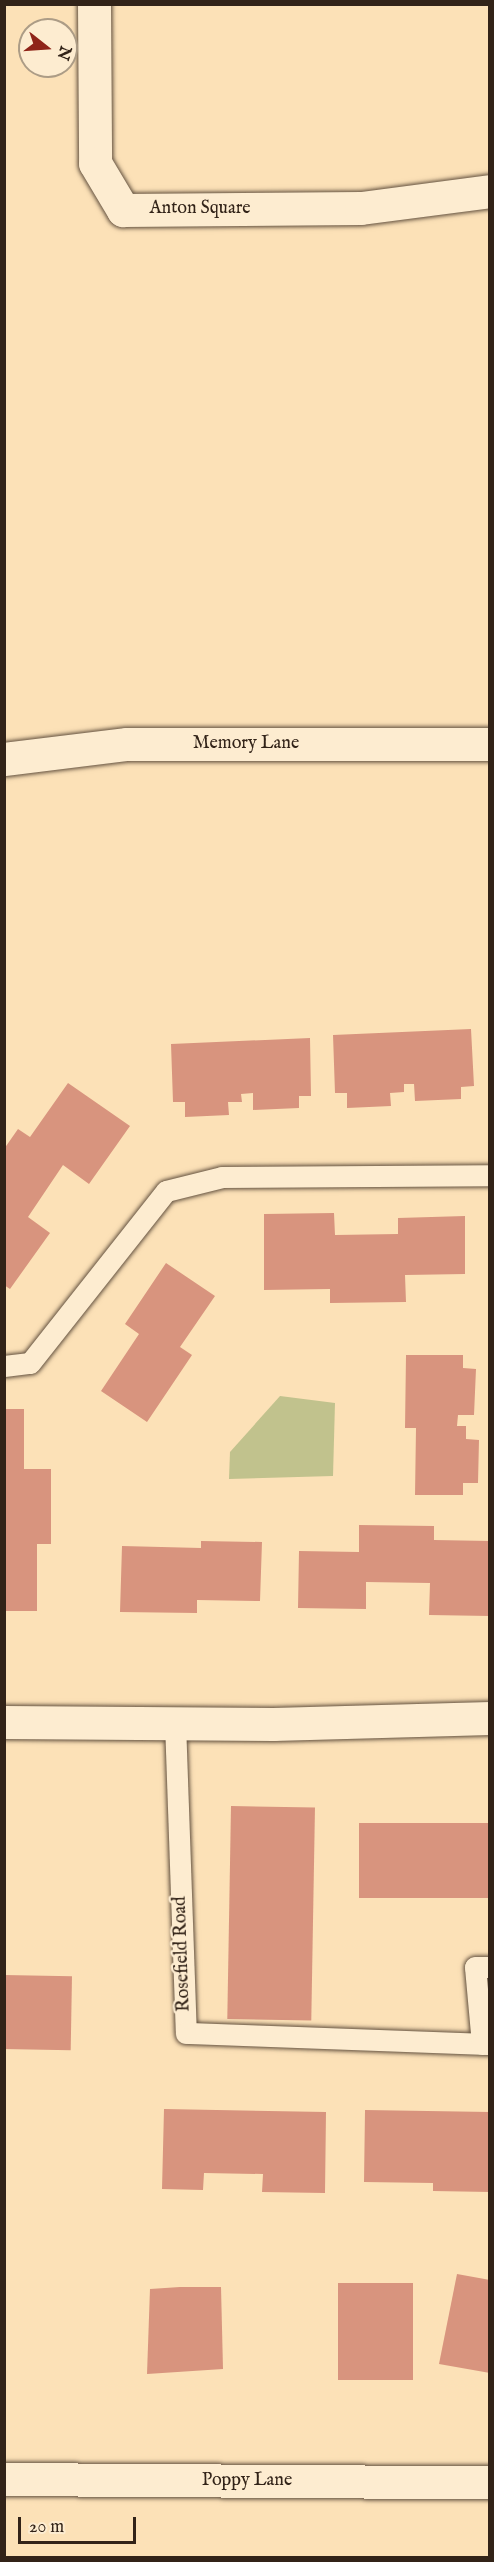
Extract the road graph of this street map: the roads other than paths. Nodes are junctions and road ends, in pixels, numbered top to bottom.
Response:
1 (94, 4) edge
2 (489, 191) edge
3 (489, 744) edge
4 (4, 759) edge
5 (489, 1175) edge
6 (4, 1366) edge
7 (489, 1718) edge
8 (4, 1722) edge
9 (175, 1722) junction
10 (489, 1967) edge
11 (486, 2044) edge
12 (4, 2479) edge
13 (489, 2482) edge

1 - 2 street, Anton Square
3 - 4 street, Memory Lane
5 - 6 lane
7 - 9 street
8 - 9 street
9 - 11 lane, Rosefield Road
10 - 11 lane, Rosefield Road
12 - 13 street, Poppy Lane

